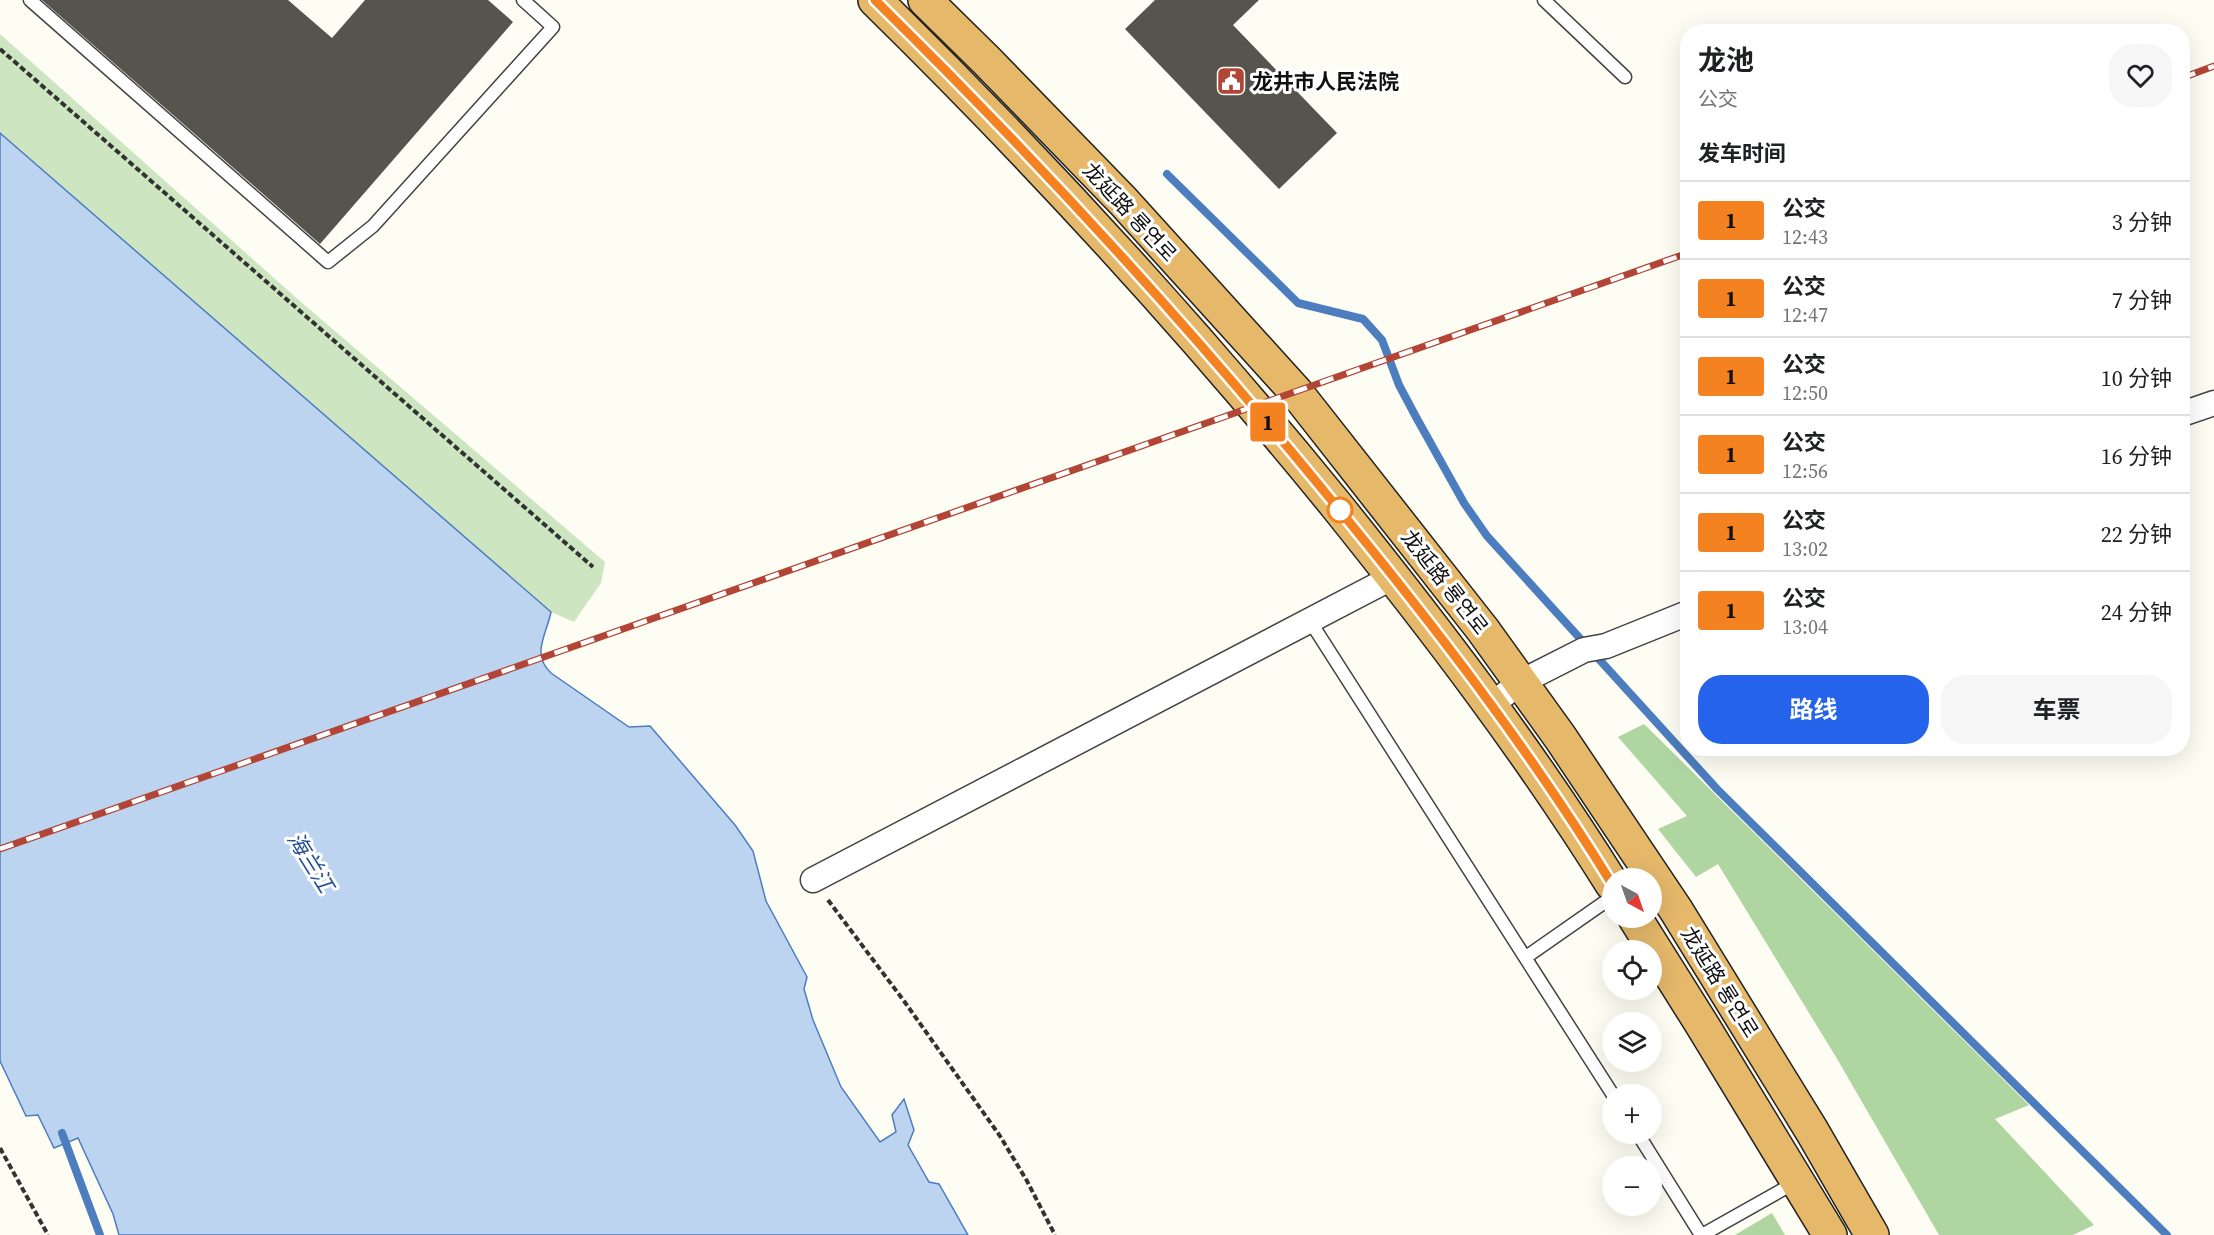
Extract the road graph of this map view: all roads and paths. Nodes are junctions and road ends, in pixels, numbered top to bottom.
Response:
1 (30, 0) edge
2 (523, 0) edge
3 (875, 0) edge
4 (926, 0) edge
5 (1544, 0) edge
6 (901, 26) junction
7 (0, 49) edge
8 (1624, 76) dead end
9 (2214, 403) edge
10 (2190, 411) edge
11 (593, 567) dead end
12 (1394, 577) junction
13 (1680, 616) edge
14 (1310, 621) junction
15 (1521, 682) junction
16 (1491, 705) junction
17 (1602, 868) edge
18 (813, 880) joint
19 (1602, 904) edge
20 (1641, 928) edge
21 (1526, 957) junction
22 (1606, 1084) edge
23 (1644, 1144) edge
24 (0, 1148) edge
25 (1797, 1181) junction
26 (48, 1235) edge
27 (1055, 1235) edge
28 (1702, 1235) edge
29 (1830, 1235) edge
30 (1872, 1235) edge

1 - 2 lane
3 - 6 highway, 龙延路 룡연로
4 - 6 street
4 - 15 highway, 龙延路 룡연로
5 - 8 lane
6 - 12 highway, 龙延路 룡연로
7 - 11 path
9 - 10 street
12 - 14 street
12 - 16 highway, 龙延路 룡연로
13 - 15 street
14 - 18 street
14 - 21 lane
15 - 16 street
15 - 30 highway, 龙延路 룡연로
16 - 17 highway, 龙延路 룡연로
18 - 27 path
19 - 21 lane
20 - 25 highway, 龙延路 룡연로
21 - 22 lane
23 - 28 lane
24 - 26 path
25 - 28 lane
25 - 29 highway, 龙延路 룡연로

